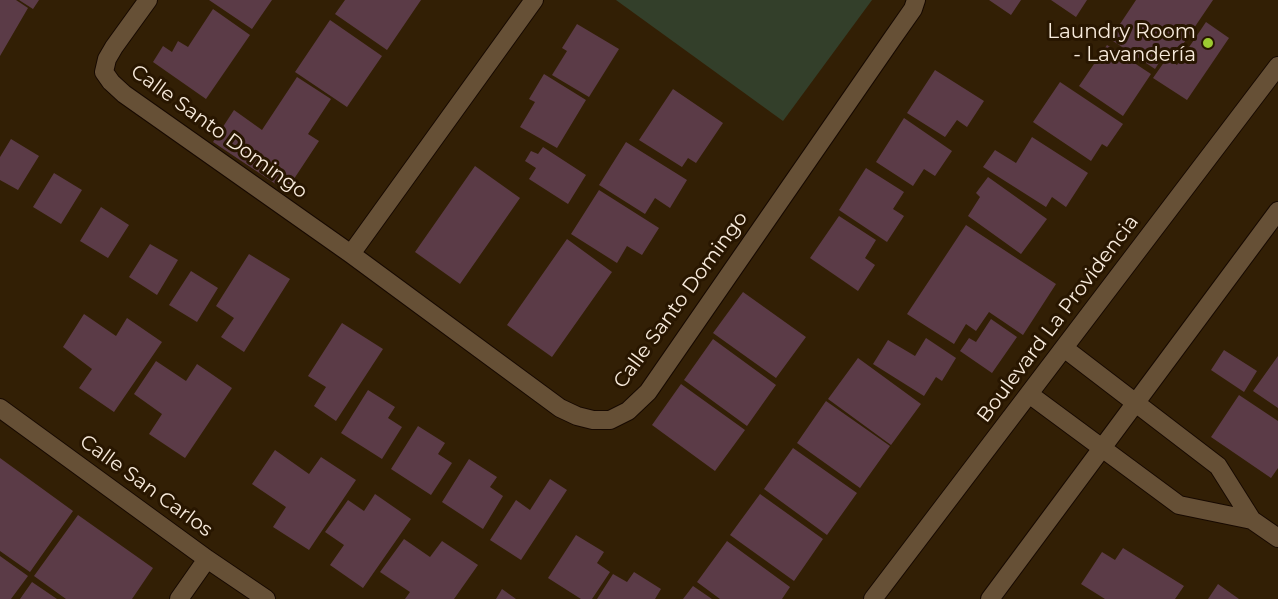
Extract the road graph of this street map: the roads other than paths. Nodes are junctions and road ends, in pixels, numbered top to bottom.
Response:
1 (148, 0) edge
2 (534, 0) edge
3 (916, 0) edge
4 (1278, 66) edge
5 (1278, 211) edge
6 (351, 254) junction
7 (1064, 348) junction
8 (1029, 394) junction
9 (1136, 403) junction
10 (0, 408) edge
11 (1102, 448) junction
12 (1252, 520) junction
13 (1278, 538) edge
14 (207, 559) junction
15 (179, 599) edge
16 (266, 599) edge
17 (873, 599) edge
18 (990, 599) edge

1 - 6 street, Calle Santo Domingo
2 - 6 street
3 - 6 street, Calle Santo Domingo
4 - 7 street, Boulevard La Providencia
5 - 9 street
7 - 8 street, Boulevard La Providencia
7 - 9 street
8 - 11 street
8 - 17 street, Boulevard La Providencia
9 - 11 street
9 - 12 street
10 - 14 street, Calle San Carlos
11 - 12 street
11 - 18 street
12 - 13 street
14 - 15 street
14 - 16 street, Calle San Carlos

